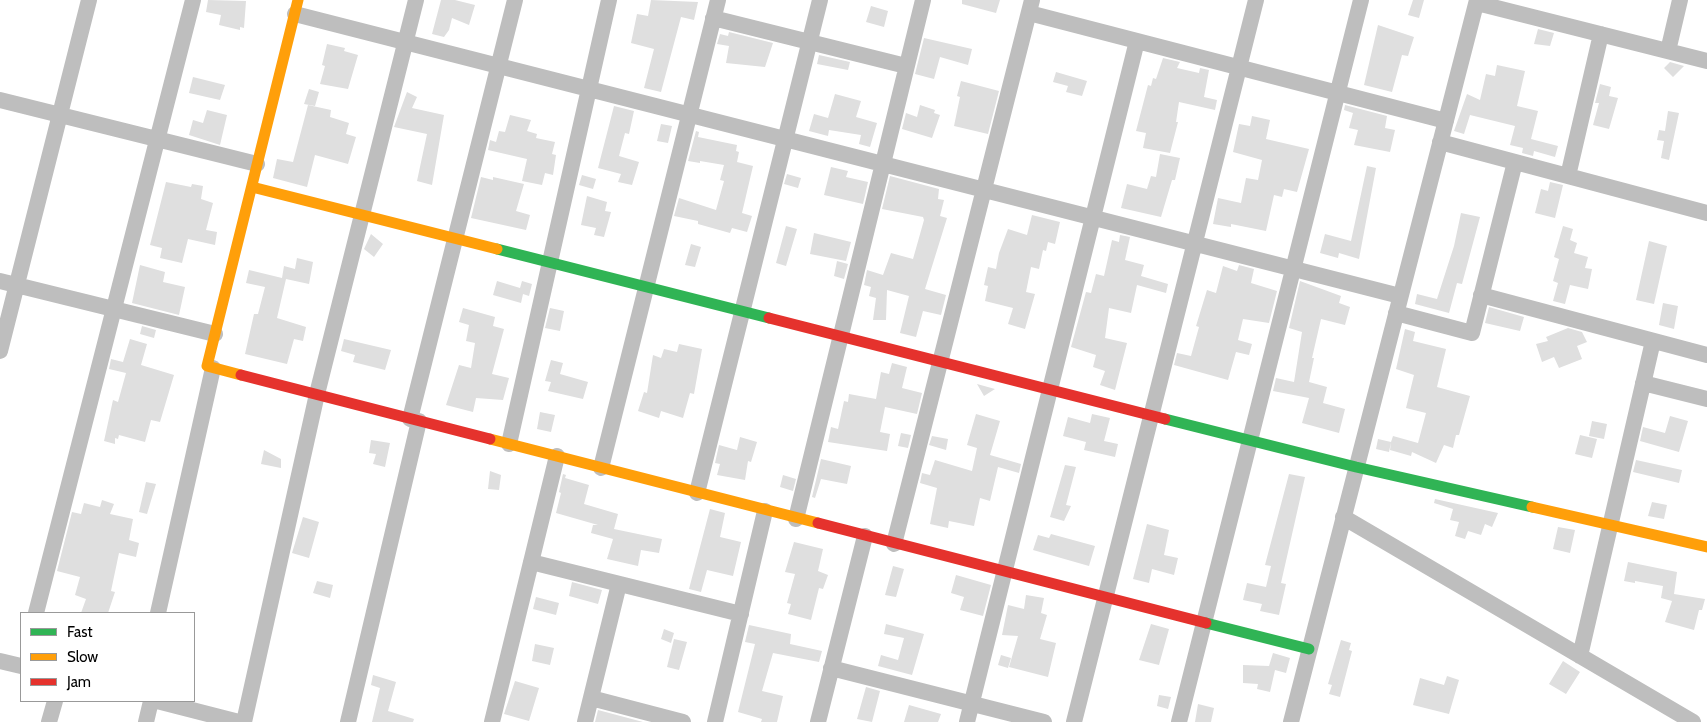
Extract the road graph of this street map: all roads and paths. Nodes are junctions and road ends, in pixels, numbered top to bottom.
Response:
1 (89, 0) edge
2 (193, 0) edge
3 (416, 0) edge
4 (515, 0) edge
5 (609, 0) edge
6 (718, 0) edge
7 (820, 0) edge
8 (923, 0) edge
9 (1256, 0) edge
10 (1361, 0) edge
11 (1680, 0) edge
12 (1477, 1) edge
13 (1030, 6) edge
14 (296, 7) edge
15 (713, 18) junction
16 (1601, 34) junction
17 (1137, 41) junction
18 (406, 42) junction
19 (810, 42) junction
20 (1668, 51) junction
21 (1707, 61) edge
22 (499, 66) junction
23 (906, 66) junction
24 (1239, 67) junction
25 (589, 89) junction
26 (1338, 93) junction
27 (0, 100) edge
28 (689, 114) junction
29 (60, 115) junction
30 (1446, 121) junction
31 (158, 139) junction
32 (786, 139) junction
33 (1440, 142) junction
34 (1515, 162) junction
35 (257, 164) junction
36 (882, 164) junction
37 (1568, 176) junction
38 (252, 187) junction
39 (984, 190) junction
40 (1707, 213) edge
41 (362, 215) junction
42 (1093, 218) junction
43 (455, 238) junction
44 (1194, 244) junction
45 (550, 262) junction
46 (1293, 269) junction
47 (0, 281) edge
48 (17, 285) junction
49 (646, 286) junction
50 (1482, 295) junction
51 (1400, 296) junction
52 (114, 309) junction
53 (743, 311) junction
54 (1396, 313) junction
55 (215, 334) junction
56 (840, 336) junction
57 (1653, 340) junction
58 (0, 351) edge
59 (1707, 355) edge
60 (941, 361) junction
61 (213, 368) junction
62 (1643, 383) junction
63 (1050, 389) junction
64 (1706, 393) edge
65 (317, 394) junction
66 (1151, 415) junction
67 (415, 420) junction
68 (1250, 440) junction
69 (509, 444) junction
70 (557, 456) junction
71 (1356, 467) junction
72 (601, 468) junction
73 (698, 493) junction
74 (765, 511) junction
75 (1343, 516) junction
76 (796, 519) junction
77 (1610, 525) junction
78 (865, 536) junction
79 (894, 544) junction
80 (1707, 547) edge
81 (531, 562) junction
82 (1004, 572) junction
83 (619, 584) junction
84 (1105, 597) junction
85 (36, 612) edge
86 (158, 612) edge
87 (741, 614) junction
88 (1204, 622) junction
89 (1309, 649) junction
90 (1580, 656) junction
91 (0, 661) edge
92 (20, 666) edge
93 (831, 668) junction
94 (591, 698) junction
95 (55, 702) edge
96 (151, 702) edge
97 (161, 702) edge
98 (971, 704) junction
99 (49, 722) edge
100 (146, 722) edge
101 (240, 722) edge
102 (244, 722) edge
103 (348, 722) edge
104 (492, 722) edge
105 (585, 722) edge
106 (683, 722) edge
107 (715, 722) edge
108 (818, 722) edge
109 (967, 722) edge
110 (1044, 722) edge
111 (1074, 722) edge
112 (1179, 722) edge
113 (1290, 722) edge
114 (1693, 722) edge

1 - 29 street
2 - 31 street
3 - 18 street
4 - 22 street
5 - 25 street
6 - 15 street
7 - 19 street
8 - 23 street
9 - 24 street
10 - 26 street
11 - 20 street
12 - 16 street
12 - 30 street
13 - 17 street
13 - 39 street
14 - 18 street
14 - 35 street
15 - 19 street
15 - 28 street
16 - 20 street
16 - 37 street
17 - 24 street
17 - 42 street
18 - 22 street
18 - 41 street
19 - 23 street
19 - 32 street
20 - 21 street
22 - 25 street
22 - 43 street
23 - 36 street
24 - 26 street
24 - 44 street
25 - 28 street
25 - 45 street
26 - 30 street
26 - 46 street
27 - 29 street
28 - 32 street
28 - 49 street
29 - 31 street
29 - 48 street
30 - 33 street
31 - 35 street
31 - 52 street
32 - 36 street
32 - 53 street
33 - 34 street
33 - 51 street
34 - 37 street
34 - 50 street
35 - 38 street
36 - 39 street
36 - 56 street
37 - 40 street
38 - 41 street
38 - 55 street
39 - 42 street
39 - 60 street
41 - 43 street
41 - 65 street
42 - 44 street
42 - 63 street
43 - 45 street
43 - 67 street
44 - 46 street
44 - 66 street
45 - 49 street
45 - 69 street
46 - 51 street
46 - 68 street
47 - 48 street
48 - 52 street
48 - 58 street
49 - 53 street
49 - 72 street
50 - 54 street
50 - 57 street
51 - 54 street
52 - 55 street
52 - 85 street
53 - 56 street
53 - 73 street
54 - 71 street
55 - 61 street
56 - 60 street
56 - 76 street
57 - 59 street
57 - 62 street
60 - 63 street
60 - 79 street
61 - 65 street
61 - 86 street
62 - 64 street
62 - 77 street
63 - 66 street
63 - 82 street
65 - 67 street
65 - 102 street
66 - 68 street
66 - 84 street
67 - 69 street
67 - 103 street
68 - 71 street
68 - 88 street
69 - 70 street
70 - 72 street
70 - 81 street
71 - 75 street
71 - 77 street
72 - 73 street
73 - 74 street
74 - 76 street
74 - 87 street
75 - 89 street
75 - 90 street
76 - 78 street
77 - 80 street
77 - 90 street
78 - 79 street
78 - 93 street
79 - 82 street
81 - 83 street
81 - 104 street
82 - 84 street
82 - 98 street
83 - 87 street
83 - 94 street
84 - 88 street
84 - 111 street
87 - 107 street
88 - 89 street
88 - 112 street
89 - 113 street
90 - 114 street
91 - 92 street
93 - 98 street
93 - 108 street
94 - 105 street
94 - 106 street
95 - 99 street
96 - 100 street
97 - 101 street
98 - 109 street
98 - 110 street

